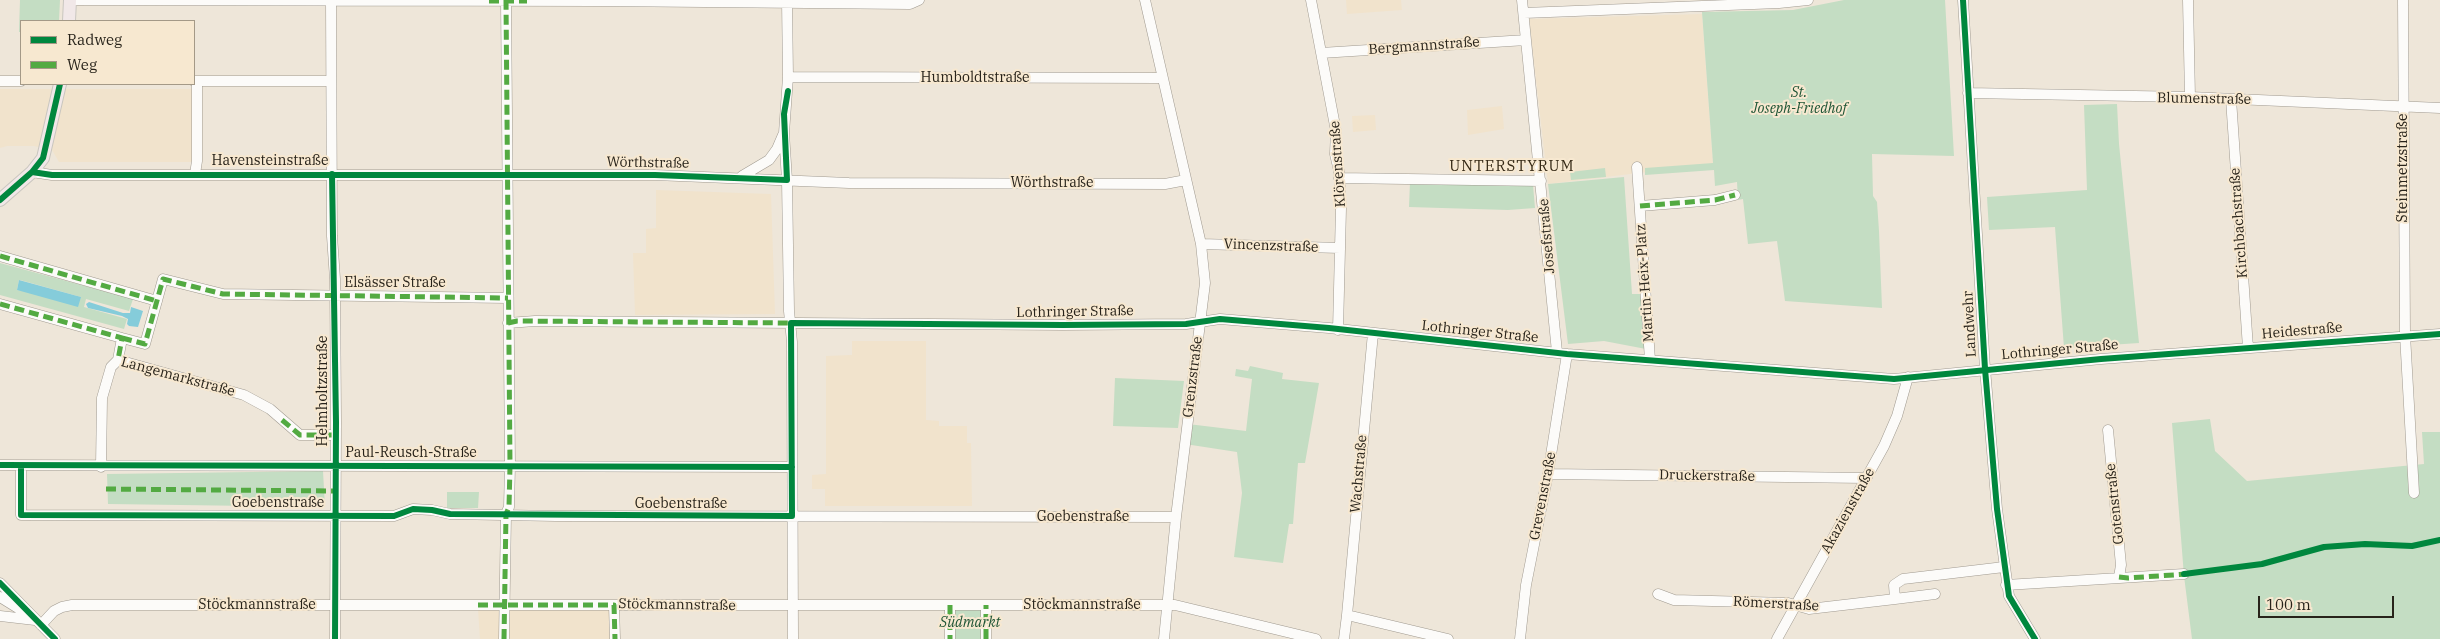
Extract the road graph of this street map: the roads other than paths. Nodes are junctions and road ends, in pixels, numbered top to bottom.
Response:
1 (70, 0) edge
2 (331, 0) edge
3 (506, 0) edge
4 (918, 0) edge
5 (1146, 0) edge
6 (1311, 0) edge
7 (1522, 0) edge
8 (1808, 0) edge
9 (1963, 0) edge
10 (2188, 0) edge
11 (2403, 0) edge
12 (489, 1) edge
13 (787, 2) edge
14 (1709, 3) edge
15 (1524, 13) junction
16 (69, 20) edge
17 (1526, 40) junction
18 (1322, 53) junction
19 (788, 78) junction
20 (1162, 78) junction
21 (0, 81) edge
22 (20, 81) edge
23 (196, 81) edge
24 (331, 81) junction
25 (60, 85) edge
26 (1968, 93) junction
27 (2190, 97) junction
28 (2231, 99) junction
29 (2403, 107) junction
30 (2440, 108) edge
31 (784, 133) junction
32 (1637, 167) dead end
33 (32, 172) junction
34 (195, 174) junction
35 (332, 174) junction
36 (509, 174) junction
37 (739, 177) junction
38 (1339, 178) junction
39 (787, 180) junction
40 (1186, 180) junction
41 (1541, 181) junction
42 (1736, 195) dead end
43 (0, 200) edge
44 (1640, 206) junction
45 (1201, 244) junction
46 (1340, 248) junction
47 (0, 256) edge
48 (336, 296) junction
49 (508, 298) junction
50 (157, 301) junction
51 (0, 304) edge
52 (1200, 322) junction
53 (508, 323) junction
54 (791, 323) junction
55 (1338, 330) junction
56 (1373, 333) junction
57 (2440, 334) edge
58 (2405, 335) junction
59 (122, 338) junction
60 (2248, 348) junction
61 (1562, 353) junction
62 (2166, 354) joint
63 (118, 360) junction
64 (1650, 360) junction
65 (1985, 369) junction
66 (1908, 377) junction
67 (2108, 430) dead end
68 (336, 435) junction
69 (335, 465) junction
70 (0, 466) edge
71 (21, 466) junction
72 (510, 466) junction
73 (101, 467) junction
74 (792, 467) junction
75 (1548, 474) junction
76 (1866, 478) junction
77 (2414, 493) dead end
78 (506, 514) junction
79 (335, 515) junction
80 (792, 516) junction
81 (1176, 517) junction
82 (2004, 567) junction
83 (2184, 574) dead end
84 (2119, 577) junction
85 (0, 583) edge
86 (2006, 586) junction
87 (1658, 594) dead end
88 (1935, 594) dead end
89 (0, 596) edge
90 (1895, 599) junction
91 (336, 605) junction
92 (505, 605) junction
93 (614, 605) junction
94 (793, 605) junction
95 (950, 605) junction
96 (986, 605) junction
97 (1167, 605) junction
98 (1796, 606) junction
99 (1347, 615) junction
100 (0, 616) edge
101 (35, 620) junction
102 (55, 639) edge
103 (335, 639) edge
104 (504, 639) edge
105 (615, 639) edge
106 (793, 639) edge
107 (950, 639) edge
108 (986, 639) edge
109 (1164, 639) edge
110 (1316, 639) edge
111 (1344, 639) edge
112 (1448, 639) edge
113 (1520, 639) edge
114 (1777, 639) edge
115 (2035, 639) edge

1 - 2 street
1 - 16 main road
2 - 12 street
2 - 24 street, Helmholtzstraße
3 - 12 street
3 - 13 street
3 - 36 street
4 - 13 street
5 - 20 street, Grenzstraße
6 - 18 street, Klörenstraße
7 - 15 street, Josefstraße
8 - 14 street
9 - 26 street, Landwehr
10 - 27 street
11 - 29 street, Steinmetzstraße
13 - 19 street
14 - 15 street
15 - 17 street, Josefstraße
17 - 18 street, Bergmannstraße
17 - 41 street, Josefstraße
18 - 38 street, Klörenstraße
19 - 20 street, Humboldtstraße
19 - 31 street
20 - 40 street, Grenzstraße
21 - 22 street
23 - 24 street
23 - 34 street
24 - 35 street, Helmholtzstraße
25 - 33 main road
26 - 27 street, Blumenstraße
26 - 65 street, Landwehr
27 - 28 street, Blumenstraße
28 - 29 street, Blumenstraße
28 - 60 street, Kirchbachstraße
29 - 30 street, Blumenstraße
29 - 58 street, Steinmetzstraße
31 - 37 street, Wörthstraße
31 - 39 street
32 - 44 street, Martin-Heix-Platz
33 - 34 street, Havensteinstraße
33 - 43 main road
34 - 35 street, Havensteinstraße
35 - 36 street, Havensteinstraße
35 - 48 street, Helmholtzstraße
36 - 37 street, Wörthstraße
36 - 49 street
37 - 39 street, Wörthstraße
38 - 41 street
38 - 46 street, Klörenstraße
39 - 40 street, Wörthstraße
39 - 54 street
40 - 45 street, Grenzstraße
41 - 61 street, Josefstraße
42 - 44 street, Martin-Heix-Platz
44 - 64 street, Martin-Heix-Platz
45 - 46 street, Vincenzstraße
45 - 52 street, Grenzstraße
46 - 55 street, Klörenstraße
47 - 50 street
48 - 49 street, Elsässer Straße
48 - 50 street, Elsässer Straße
48 - 68 street, Helmholtzstraße
49 - 53 street
50 - 59 street
51 - 59 street
52 - 54 street, Lothringer Straße
52 - 55 street, Lothringer Straße
52 - 81 street, Grenzstraße
53 - 54 street, Lothringer Straße
53 - 72 street
54 - 74 street
55 - 56 street, Lothringer Straße
56 - 61 street, Lothringer Straße
56 - 99 street, Wachstraße
57 - 58 street, Heidestraße
58 - 60 street, Heidestraße
58 - 77 street
59 - 63 street
60 - 62 street, Heidestraße
61 - 64 street, Lothringer Straße
61 - 75 street, Grevenstraße
62 - 65 street, Lothringer Straße
63 - 68 street, Langemarkstraße
63 - 73 street, Langemarkstraße
64 - 66 street, Lothringer Straße
65 - 66 street, Lothringer Straße
65 - 82 street, Landwehr
66 - 76 street, Akazienstraße
67 - 84 street, Gotenstraße
68 - 69 street, Helmholtzstraße
69 - 72 street, Paul-Reusch-Straße
69 - 73 street, Paul-Reusch-Straße
69 - 79 street, Helmholtzstraße
70 - 71 street, Paul-Reusch-Straße
71 - 73 street, Paul-Reusch-Straße
71 - 79 street, Goebenstraße
72 - 74 street, Paul-Reusch-Straße
72 - 78 street
74 - 80 street
75 - 76 street, Druckerstraße
75 - 113 street, Grevenstraße
76 - 98 street, Akazienstraße
78 - 79 street, Goebenstraße
78 - 80 street, Goebenstraße
78 - 92 street
79 - 91 street, Helmholtzstraße
80 - 81 street, Goebenstraße
80 - 94 street
81 - 97 street, Grenzstraße
82 - 86 street, Landwehr
82 - 90 street
83 - 84 street
84 - 86 street
85 - 101 street
86 - 115 street, Landwehr
87 - 98 street, Römerstraße
88 - 90 street, Römerstraße
89 - 101 street
90 - 98 street, Römerstraße
91 - 92 street, Stöckmannstraße
91 - 101 street, Stöckmannstraße
91 - 103 street, Helmholtzstraße
92 - 93 street, Stöckmannstraße
92 - 104 street
93 - 94 street, Stöckmannstraße
93 - 105 street
94 - 95 street, Stöckmannstraße
94 - 106 street
95 - 96 street, Stöckmannstraße
95 - 107 street
96 - 97 street, Stöckmannstraße
96 - 108 street
97 - 109 street, Grenzstraße
97 - 110 street, Stöckmannstraße
98 - 114 street, Akazienstraße
99 - 111 street
99 - 112 street
100 - 101 street
101 - 102 street

